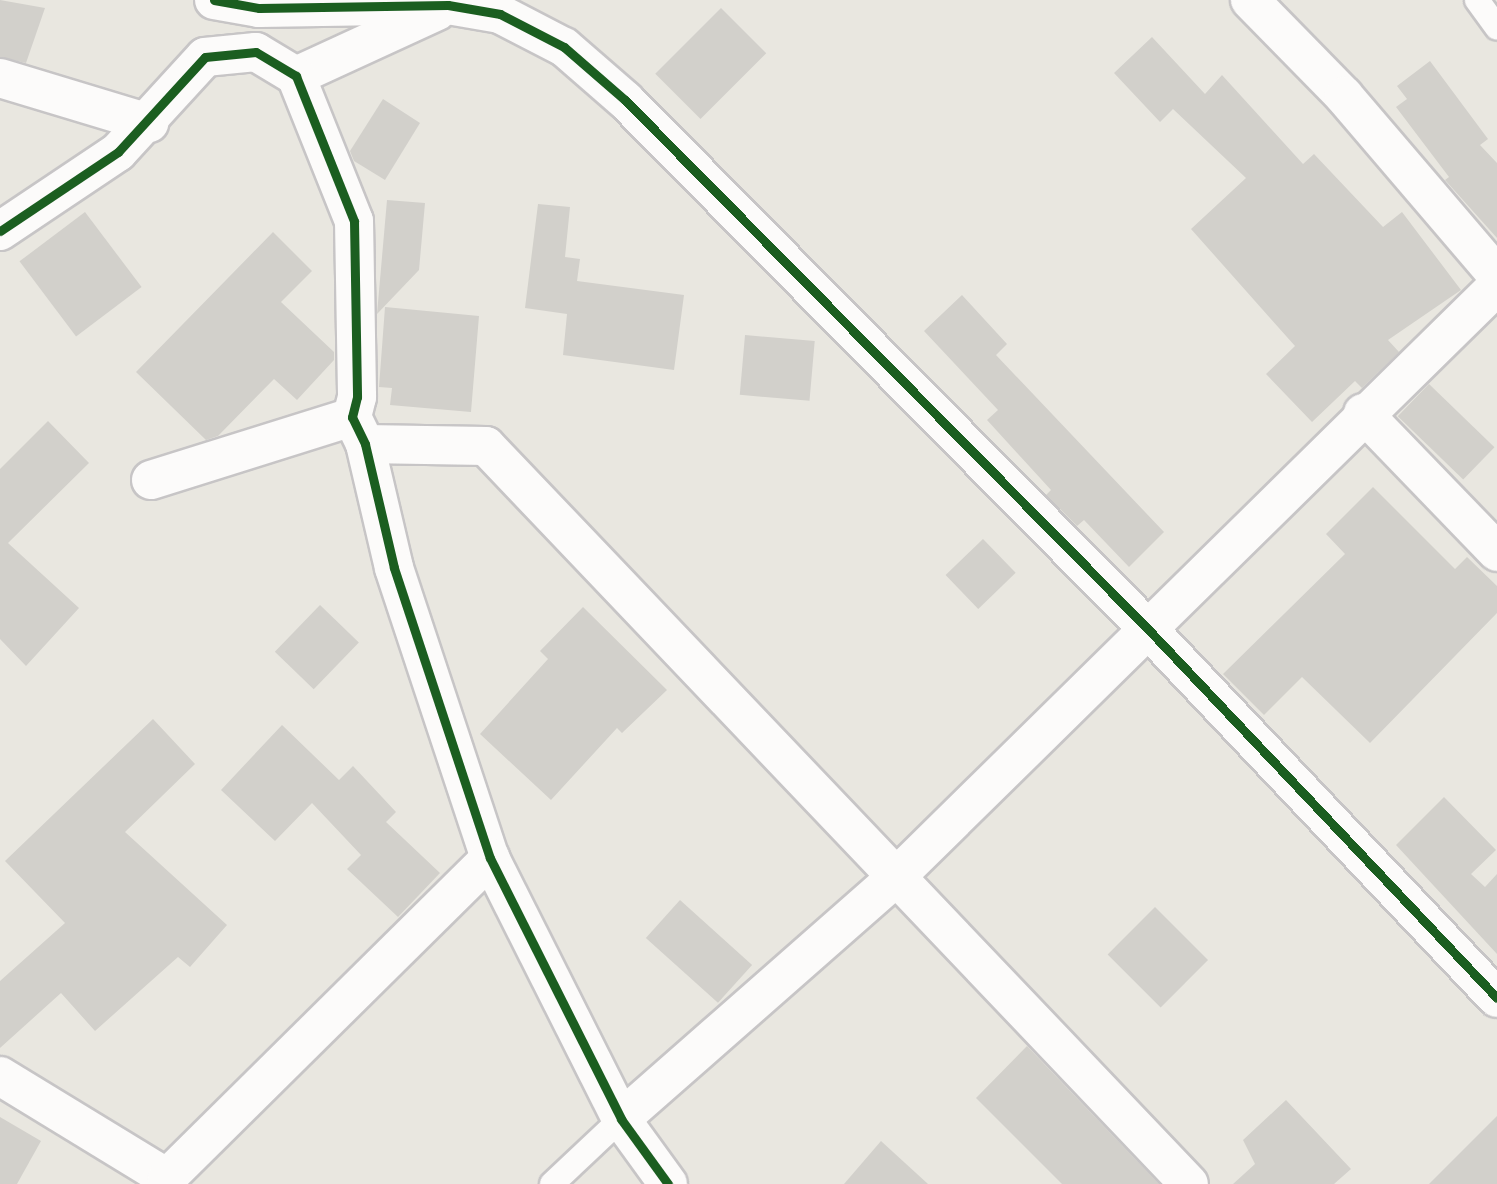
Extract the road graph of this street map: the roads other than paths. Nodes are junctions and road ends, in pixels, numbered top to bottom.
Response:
1 (214, 0) edge
2 (1250, 0) edge
3 (1477, 0) edge
4 (448, 5) junction
5 (1497, 28) edge
6 (296, 76) junction
7 (0, 78) edge
8 (149, 122) junction
9 (0, 231) edge
10 (1497, 275) edge
11 (1497, 285) edge
12 (1363, 413) junction
13 (359, 430) junction
14 (150, 480) dead end
15 (1497, 552) edge
16 (1147, 628) junction
17 (490, 859) junction
18 (895, 878) junction
19 (1497, 998) edge
20 (0, 1076) edge
21 (621, 1119) junction
22 (552, 1184) edge
23 (667, 1184) edge
24 (1189, 1184) edge

1 - 4 street
2 - 10 street
3 - 5 lane
4 - 6 street
4 - 16 street
6 - 8 street
6 - 13 street
7 - 8 street
8 - 9 street
11 - 12 street
12 - 15 street
12 - 16 street
13 - 14 street
13 - 17 street
13 - 18 street
16 - 18 street
16 - 19 street
17 - 20 street
17 - 21 street
18 - 21 street
18 - 24 street
21 - 22 lane
21 - 23 street

